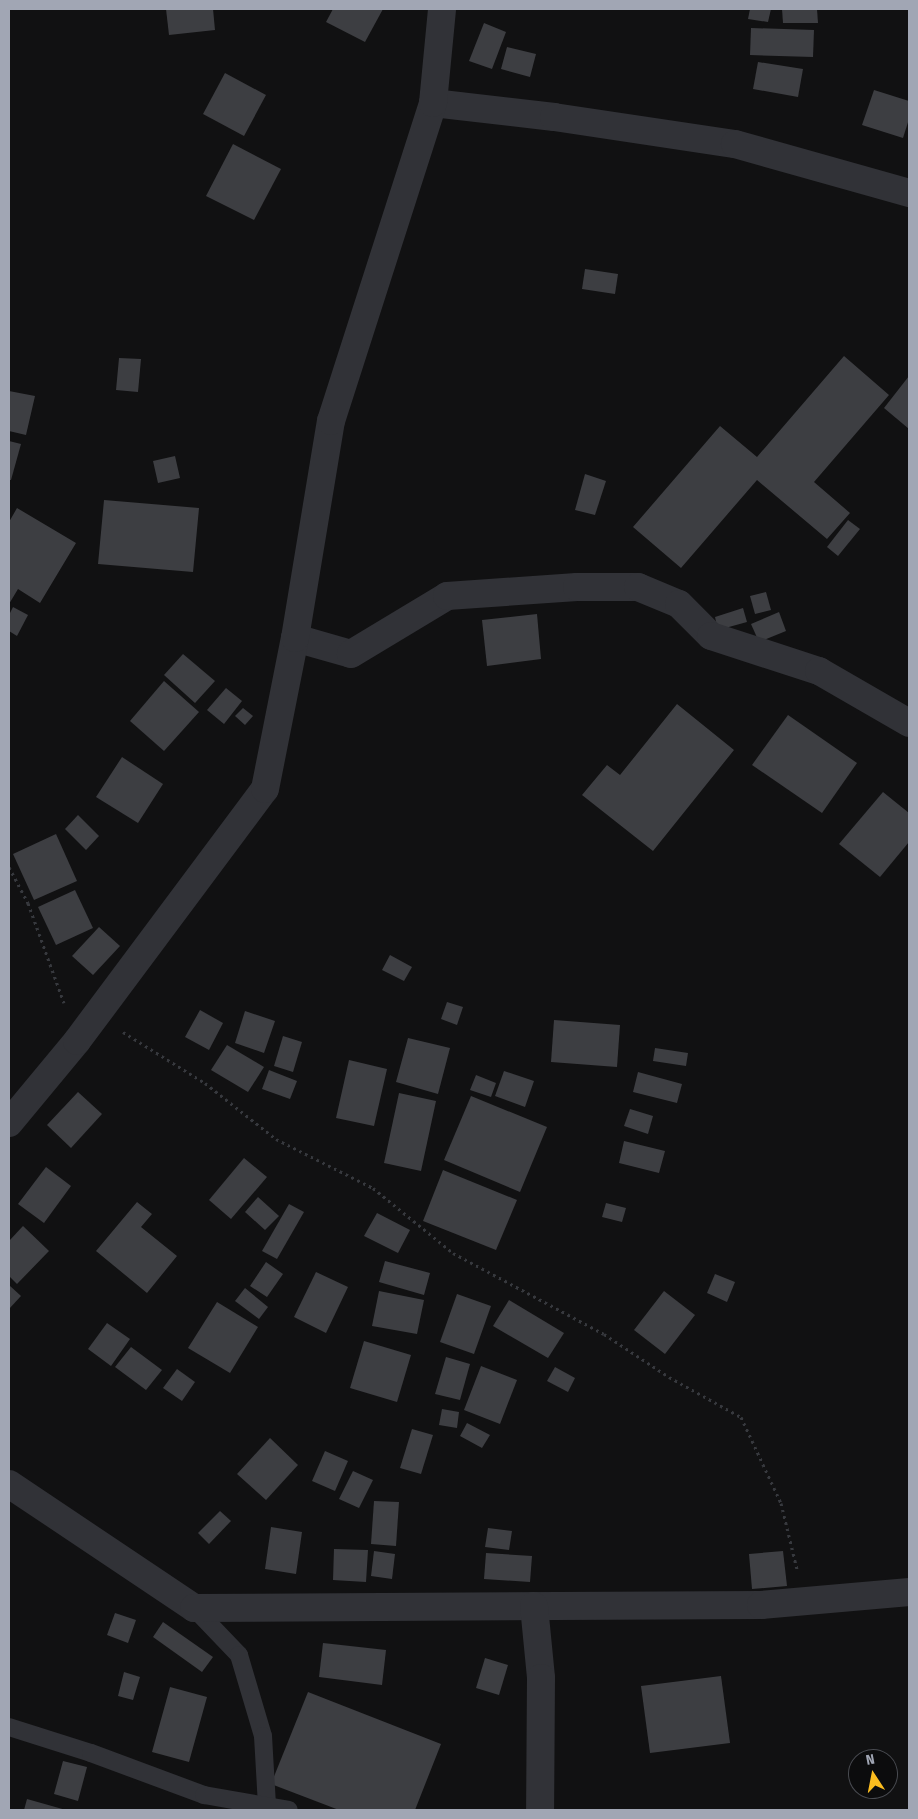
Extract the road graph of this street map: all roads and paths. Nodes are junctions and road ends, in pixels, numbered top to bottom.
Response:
1 (442, 9) edge
2 (432, 103) junction
3 (909, 193) edge
4 (296, 638) junction
5 (909, 723) edge
6 (9, 867) edge
7 (97, 1015) junction
8 (77, 1041) junction
9 (9, 1123) edge
10 (9, 1484) edge
11 (909, 1592) edge
12 (806, 1601) junction
13 (534, 1606) junction
14 (194, 1608) junction
15 (9, 1727) edge
16 (267, 1806) junction
17 (288, 1810) edge
18 (540, 1810) edge

1 - 2 street
2 - 3 street
2 - 4 street
4 - 5 street
4 - 7 street
6 - 8 path
7 - 8 street
7 - 12 path
8 - 9 street
10 - 14 street
11 - 12 street
12 - 13 street
13 - 14 street
13 - 18 street
14 - 16 lane
15 - 16 lane
16 - 17 lane

